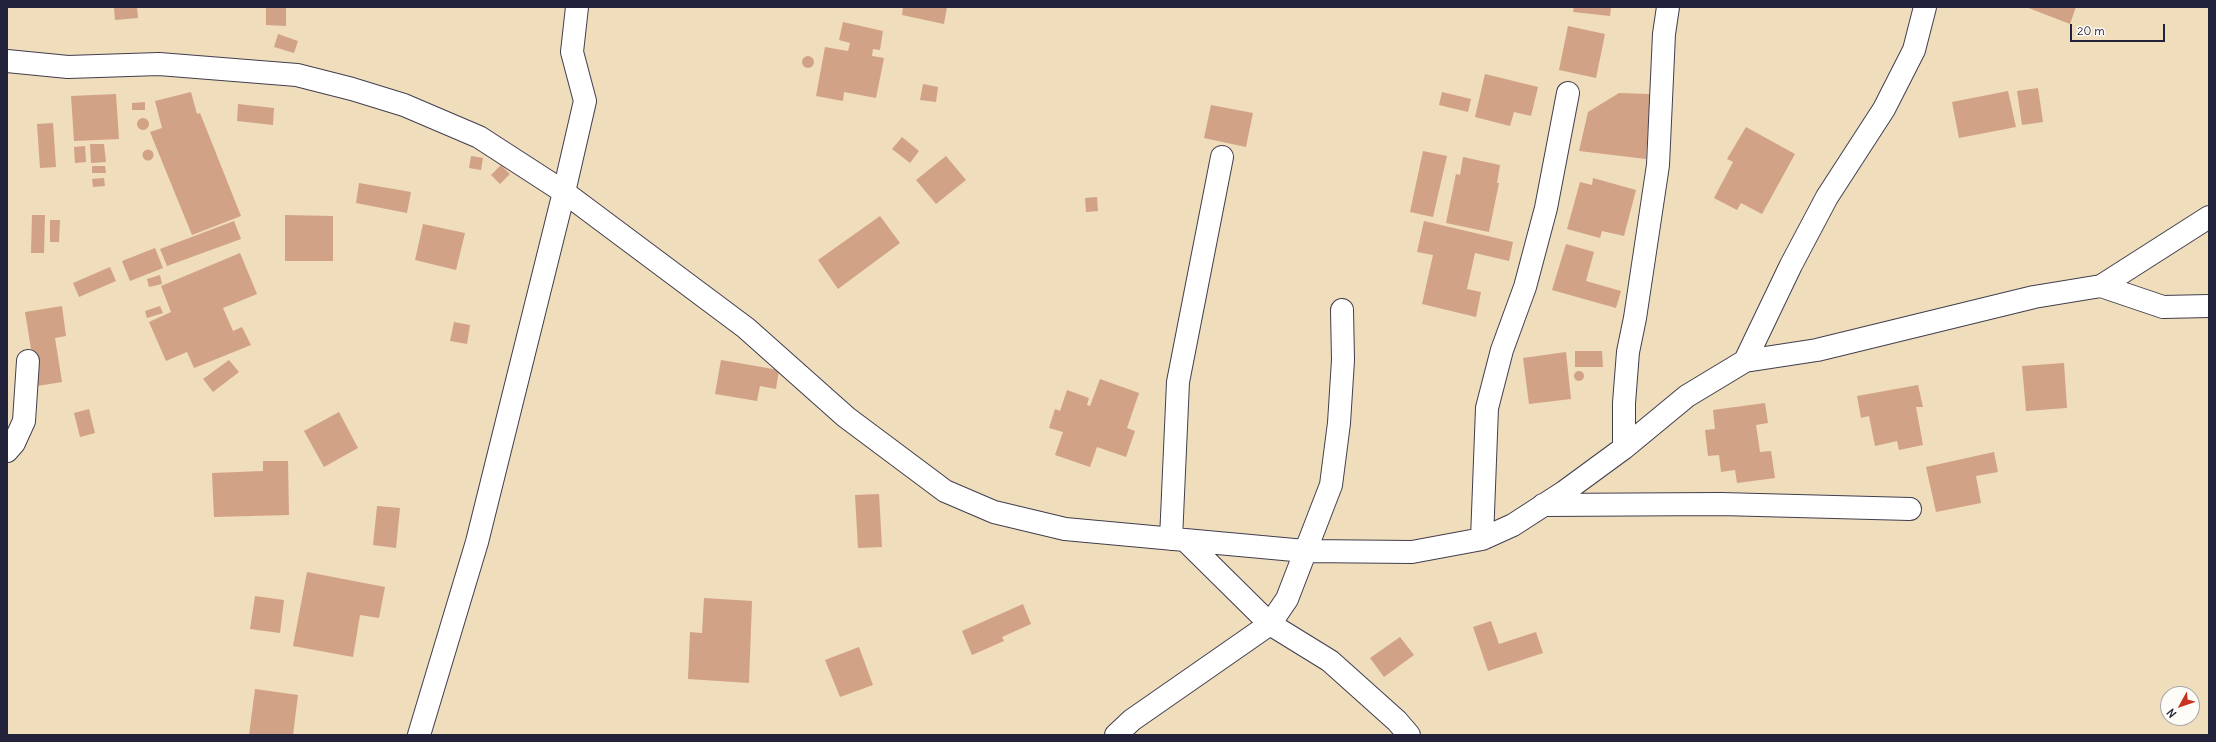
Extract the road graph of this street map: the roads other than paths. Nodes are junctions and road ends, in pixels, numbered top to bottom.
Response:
1 (577, 7) edge
2 (1668, 7) edge
3 (1925, 7) edge
4 (7, 61) edge
5 (1568, 93) dead end
6 (1222, 157) dead end
7 (564, 192) junction
8 (2209, 216) edge
9 (2100, 286) junction
10 (2209, 306) edge
11 (1342, 310) dead end
12 (28, 361) dead end
13 (1745, 361) junction
14 (1624, 448) junction
15 (7, 451) edge
16 (1543, 505) junction
17 (1910, 509) dead end
18 (1482, 539) junction
19 (1178, 540) junction
20 (1305, 551) junction
21 (1270, 624) junction
22 (420, 735) edge
23 (1116, 735) edge
24 (1409, 735) edge

1 - 7 street
2 - 14 street
3 - 13 street
4 - 7 street
5 - 18 street
6 - 19 street
7 - 19 street
7 - 22 street
8 - 9 street
9 - 10 street
9 - 13 street
11 - 20 street
12 - 15 street
13 - 14 street
14 - 16 street
16 - 17 street
16 - 18 street
18 - 20 street
19 - 20 street
19 - 21 street
20 - 21 street
21 - 23 street
21 - 24 street

